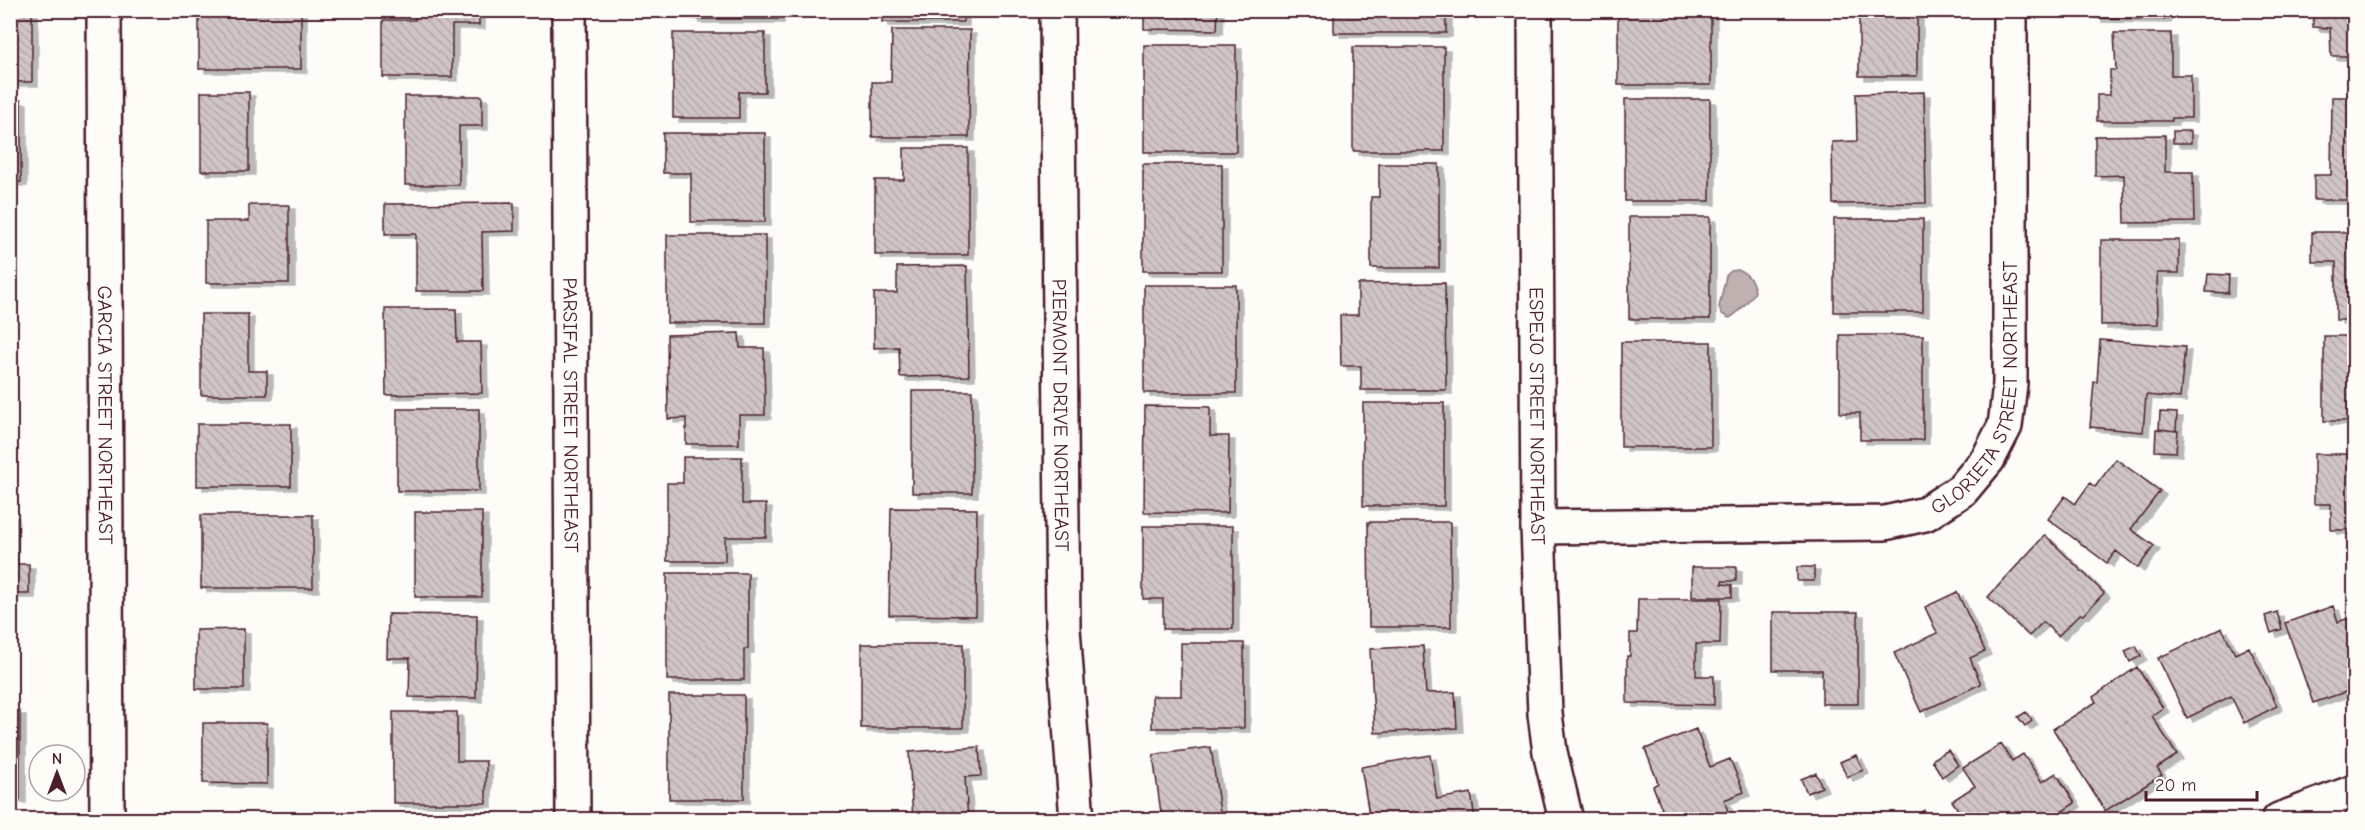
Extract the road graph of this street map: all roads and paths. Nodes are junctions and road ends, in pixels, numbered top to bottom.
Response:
1 (104, 10) edge
2 (569, 10) edge
3 (1057, 10) edge
4 (1536, 10) edge
5 (2010, 10) edge
6 (1538, 527) junction
7 (2355, 792) edge
8 (107, 819) edge
9 (573, 819) edge
10 (1077, 819) edge
11 (1566, 819) edge
12 (2279, 819) edge

1 - 8 street, GARCIA STREET NORTHEAST
2 - 9 street, PARSIFAL STREET NORTHEAST
3 - 10 street, PIERMONT DRIVE NORTHEAST
4 - 6 street, ESPEJO STREET NORTHEAST
5 - 6 street, GLORIETA STREET NORTHEAST
6 - 11 street, ESPEJO STREET NORTHEAST
7 - 12 street

